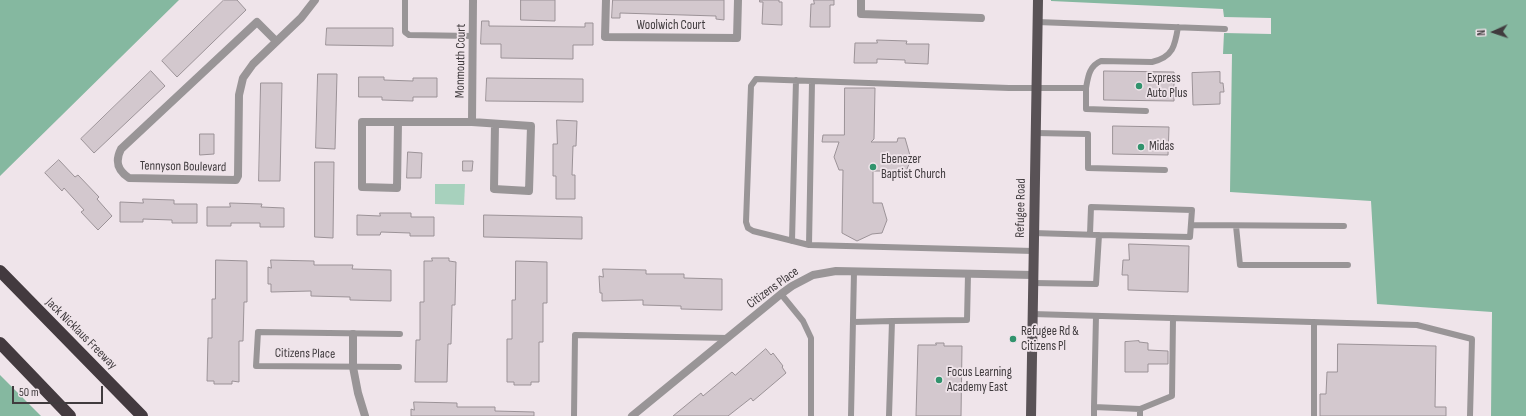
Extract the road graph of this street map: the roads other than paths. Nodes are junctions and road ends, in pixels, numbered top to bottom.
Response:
1 (316, 0) edge
2 (404, 0) edge
3 (474, 0) edge
4 (606, 0) edge
5 (738, 0) edge
6 (861, 0) edge
7 (1038, 0) edge
8 (981, 18) dead end
9 (1037, 22) junction
10 (1178, 27) junction
11 (1225, 29) dead end
12 (473, 36) junction
13 (276, 41) junction
14 (796, 80) junction
15 (812, 82) junction
16 (1036, 88) junction
17 (1086, 88) junction
18 (1146, 111) dead end
19 (398, 122) junction
20 (472, 122) junction
21 (495, 124) junction
22 (1035, 133) junction
23 (1165, 170) dead end
24 (1192, 225) junction
25 (1236, 226) junction
26 (1344, 226) dead end
27 (1034, 233) junction
28 (1090, 234) junction
29 (1098, 235) junction
30 (792, 241) junction
31 (809, 245) junction
32 (1033, 251) junction
33 (1348, 265) dead end
34 (0, 271) edge
35 (854, 272) junction
36 (968, 274) junction
37 (1033, 279) junction
38 (781, 294) junction
39 (1032, 314) junction
40 (1096, 316) junction
41 (1174, 318) junction
42 (892, 321) junction
43 (853, 322) junction
44 (1314, 322) junction
45 (353, 334) junction
46 (400, 334) dead end
47 (728, 338) junction
48 (0, 343) edge
49 (353, 366) junction
50 (399, 367) dead end
51 (1094, 407) junction
52 (1140, 409) junction
53 (70, 416) edge
54 (142, 416) edge
55 (365, 416) edge
56 (574, 416) edge
57 (632, 416) edge
58 (811, 416) edge
59 (851, 416) edge
60 (889, 416) edge
61 (1031, 416) edge
62 (1094, 416) edge
63 (1140, 416) edge
64 (1314, 416) edge
65 (1470, 416) edge

1 - 13 street, Tennyson Boulevard
2 - 12 lane
3 - 12 street, Monmouth Court
4 - 5 street, Woolwich Court
6 - 8 street
7 - 9 main road, Refugee Road
9 - 10 lane
9 - 16 main road, Refugee Road
10 - 11 lane
10 - 17 lane
12 - 20 street, Monmouth Court
13 - 13 street, Tennyson Boulevard
14 - 15 lane
14 - 30 lane
14 - 30 lane
15 - 16 lane
15 - 31 lane
16 - 17 lane
16 - 22 main road, Refugee Road
17 - 18 lane
19 - 19 street
19 - 20 street
20 - 21 street
21 - 21 street
22 - 23 lane
22 - 27 main road, Refugee Road
24 - 25 lane
24 - 28 lane
24 - 29 lane
25 - 26 lane
25 - 33 lane
27 - 28 lane
27 - 32 main road, Refugee Road
28 - 29 lane
29 - 37 lane
30 - 31 lane
31 - 32 lane
32 - 37 main road, Refugee Road
34 - 54 highway, Jack Nicklaus Freeway
35 - 36 street, Citizens Place
35 - 38 street, Citizens Place
35 - 43 lane
36 - 37 street, Citizens Place
36 - 42 lane
37 - 39 main road, Refugee Road
38 - 47 street, Citizens Place
38 - 58 lane
39 - 40 lane
39 - 61 main road, Refugee Road
40 - 41 lane
40 - 51 lane
41 - 44 lane
41 - 52 lane
42 - 43 lane
42 - 60 lane
43 - 59 lane
44 - 64 lane
44 - 65 lane
45 - 46 lane
45 - 49 street, Citizens Place
45 - 49 lane, Citizens Place
47 - 56 lane
47 - 57 street, Citizens Place
48 - 53 highway
49 - 50 lane, Citizens Place
49 - 55 street, Citizens Place
51 - 52 lane
51 - 62 lane
52 - 63 lane

